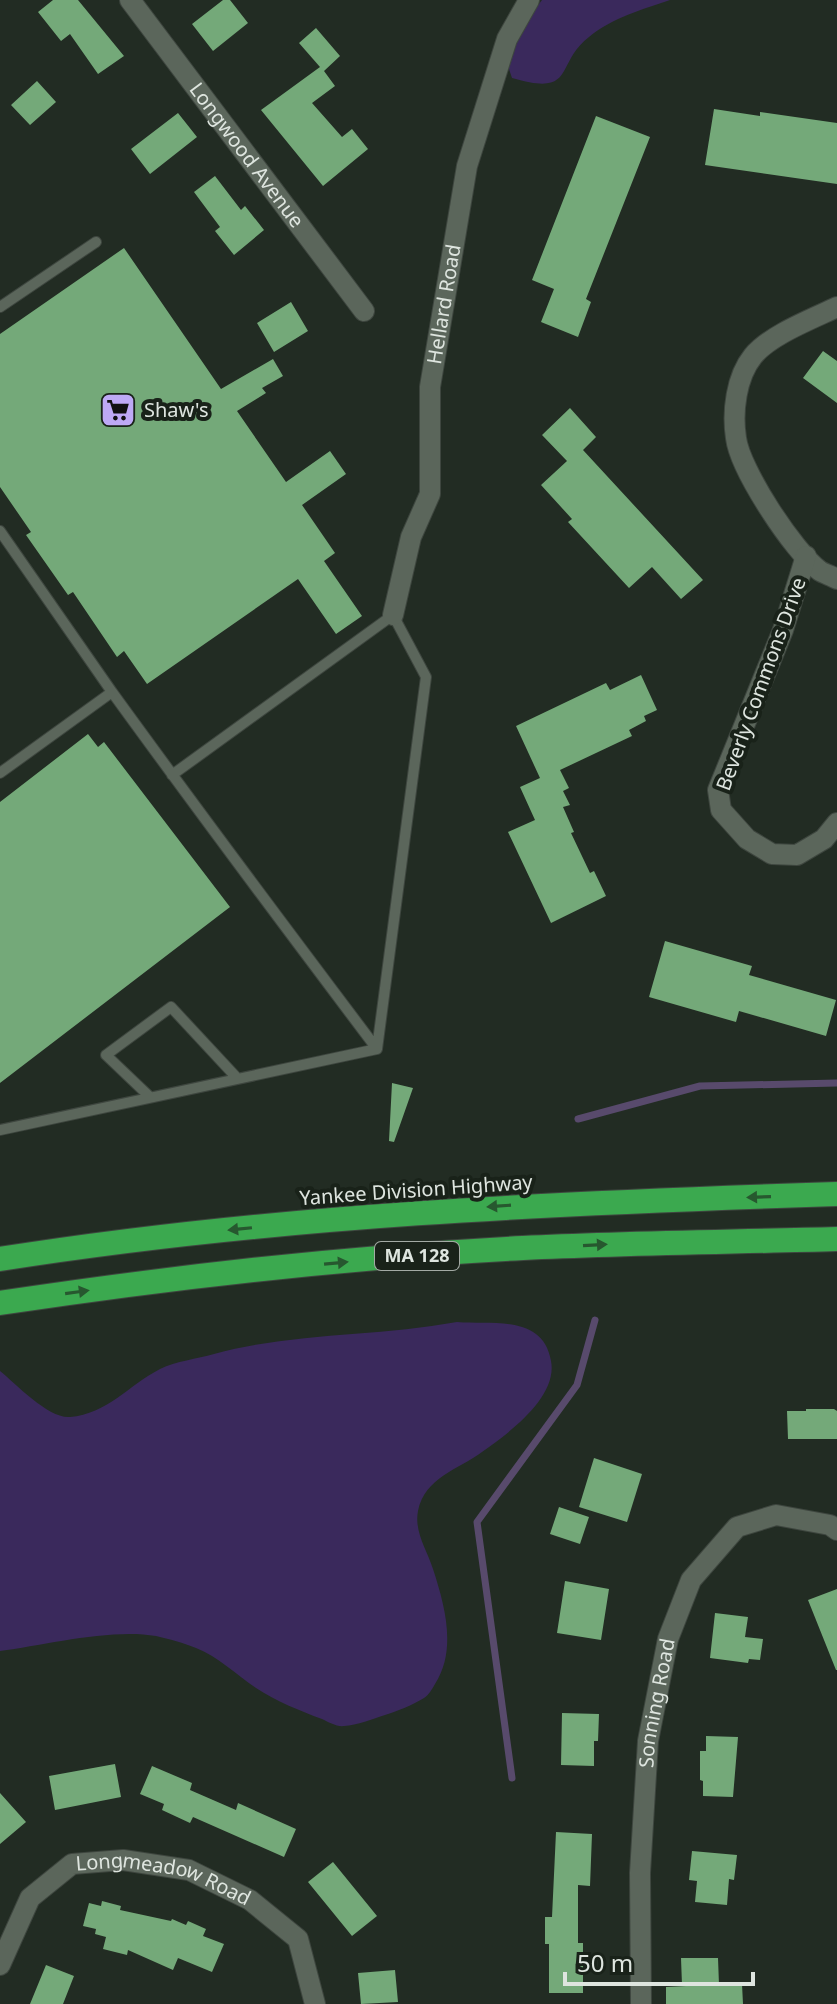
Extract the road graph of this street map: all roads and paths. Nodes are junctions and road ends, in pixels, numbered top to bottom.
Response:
1 (130, 0) edge
2 (529, 0) edge
3 (96, 242) dead end
4 (0, 307) edge
5 (837, 307) edge
6 (364, 311) dead end
7 (0, 531) edge
8 (806, 556) junction
9 (837, 579) edge
10 (393, 615) junction
11 (112, 692) junction
12 (0, 773) edge
13 (172, 775) junction
14 (837, 823) edge
15 (377, 1049) junction
16 (237, 1078) junction
17 (150, 1097) junction
18 (0, 1130) edge
19 (837, 1194) edge
20 (837, 1239) edge
21 (0, 1259) edge
22 (0, 1303) edge
23 (837, 1530) edge
24 (0, 1965) edge
25 (315, 2004) edge
26 (641, 2004) edge

1 - 6 street, Longwood Avenue
2 - 10 street, Hellard Road
3 - 4 lane
5 - 8 street, Beverly Commons Drive
7 - 11 lane
8 - 9 street, Beverly Commons Drive
8 - 14 street, Beverly Commons Drive
10 - 13 lane
10 - 15 lane
11 - 12 lane
11 - 13 lane
13 - 15 lane
15 - 16 lane
16 - 17 lane
16 - 17 lane
17 - 18 lane
19 -> 21 highway, Yankee Division Highway / MA 128
22 -> 20 highway, MA 128
23 - 26 street, Sonning Road
24 - 25 street, Longmeadow Road

